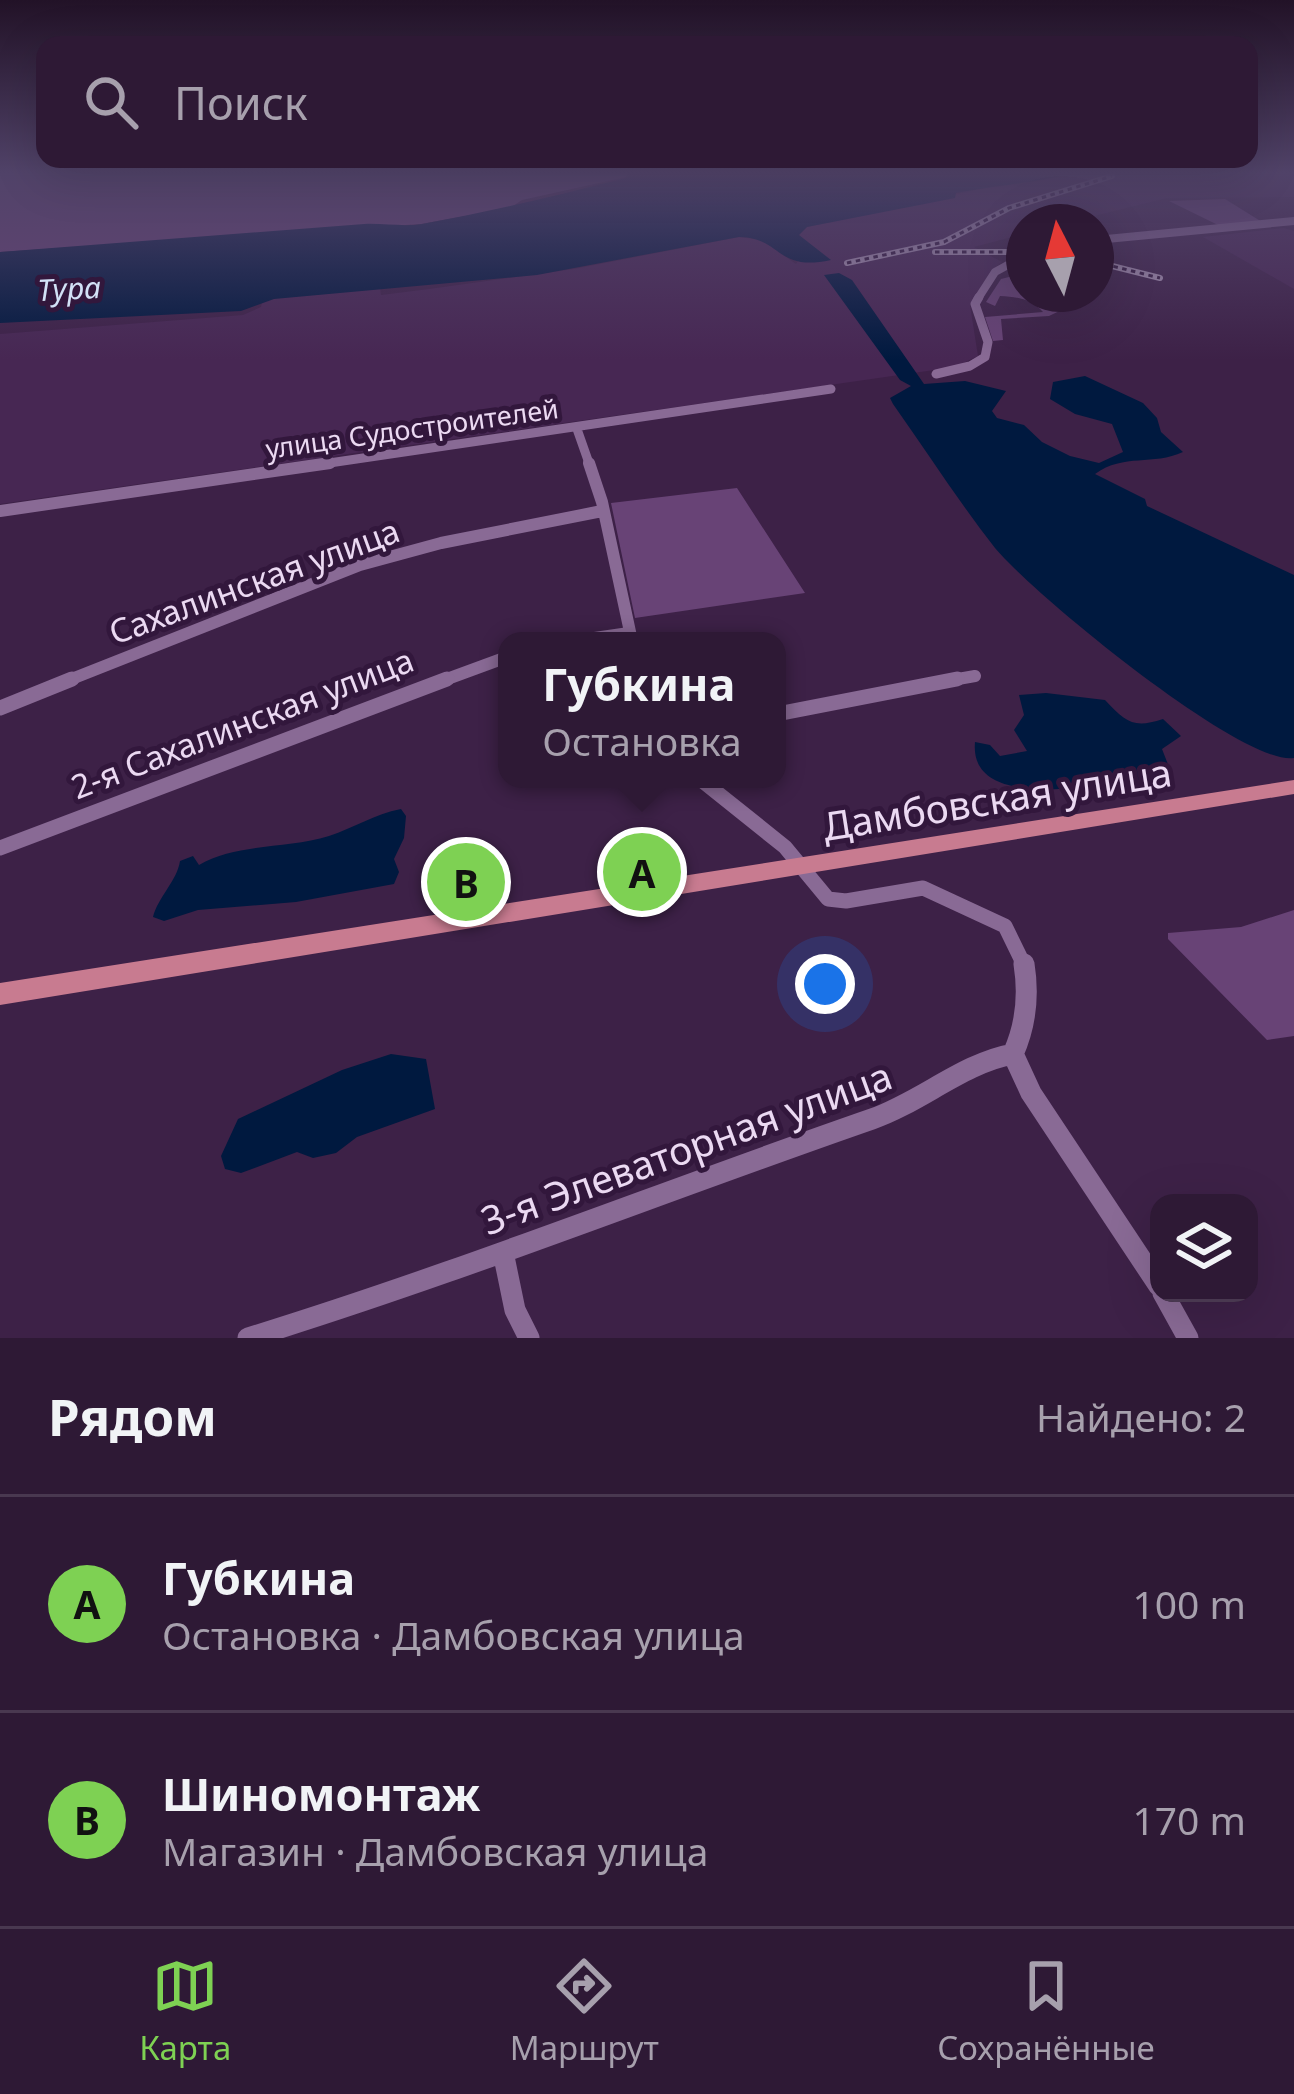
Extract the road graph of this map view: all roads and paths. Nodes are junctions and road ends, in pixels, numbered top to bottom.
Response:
1 (1006, 266) edge
2 (936, 374) dead end
3 (831, 389) dead end
4 (577, 429) junction
5 (0, 511) edge
6 (602, 511) junction
7 (629, 632) edge
8 (498, 660) edge
9 (975, 676) dead end
10 (0, 708) edge
11 (786, 712) edge
12 (1294, 787) edge
13 (711, 788) edge
14 (0, 848) edge
15 (802, 865) junction
16 (0, 994) edge
17 (1013, 1054) junction
18 (503, 1252) junction
19 (1150, 1273) edge
20 (1168, 1302) edge
21 (248, 1338) edge
22 (529, 1338) edge
23 (1188, 1338) edge

1 - 2 street
3 - 4 street, улица Судостроителей
4 - 5 street, улица Судостроителей
4 - 6 street
6 - 7 street
6 - 10 street, Сахалинская улица
8 - 14 street, 2-я Сахалинская улица
9 - 11 street
12 - 15 main road, Дамбовская улица
13 - 15 street
15 - 16 main road, Дамбовская улица
15 - 17 street
17 - 18 street, 3-я Элеваторная улица
17 - 19 street
18 - 21 street, 3-я Элеваторная улица
18 - 22 street
20 - 23 street

